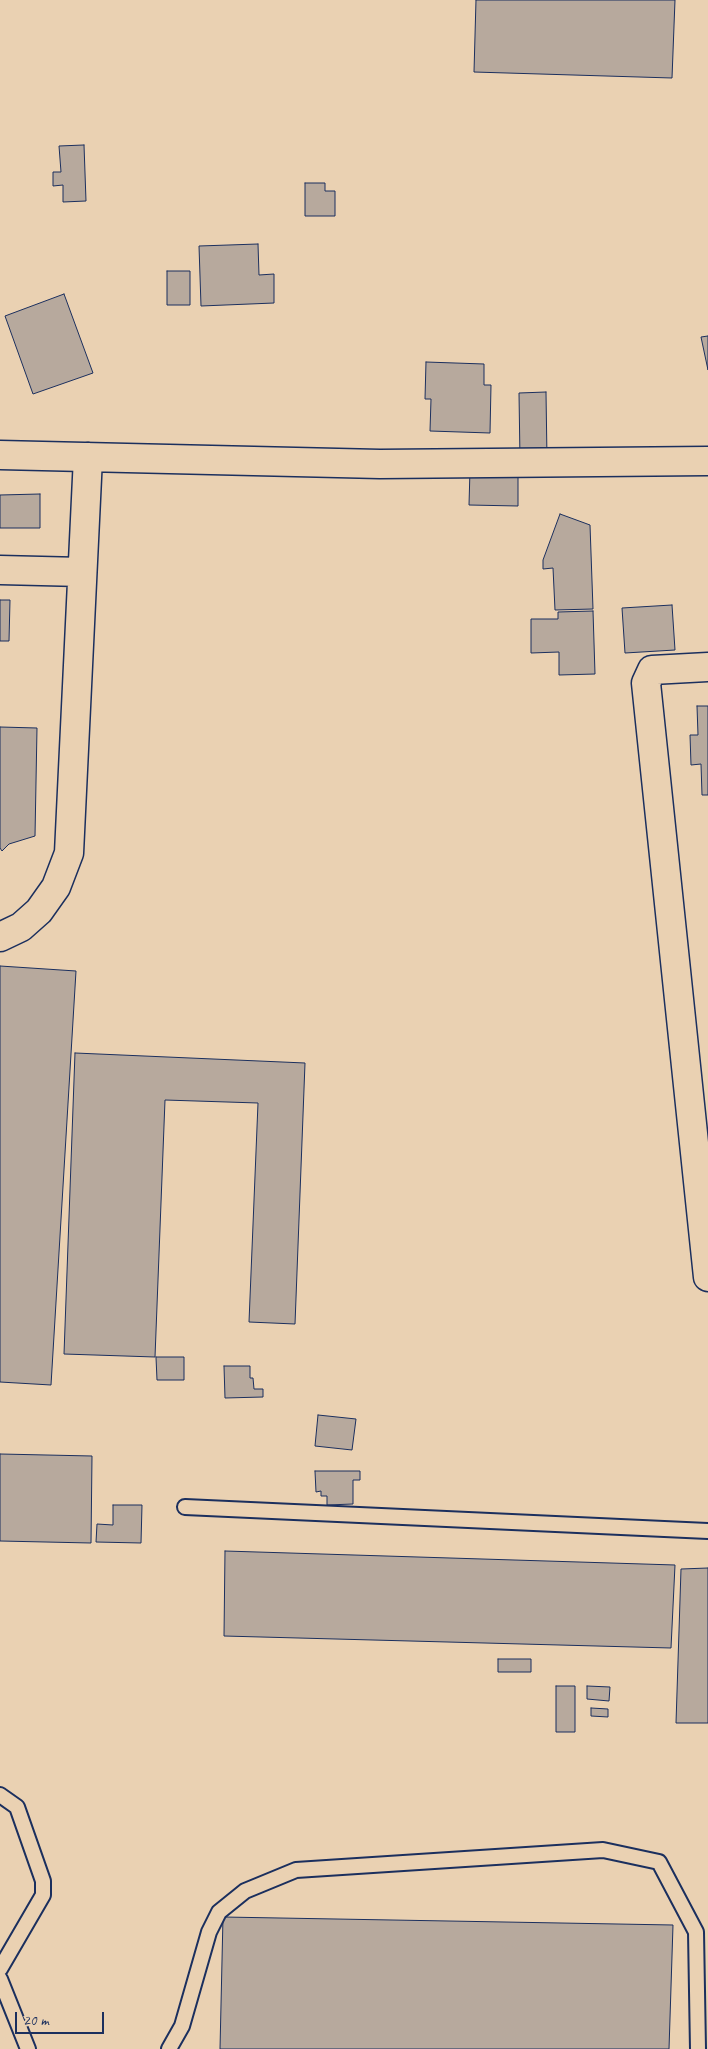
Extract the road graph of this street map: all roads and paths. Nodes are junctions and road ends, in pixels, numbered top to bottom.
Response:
1 (0, 455) edge
2 (88, 457) junction
3 (708, 461) edge
4 (0, 570) edge
5 (82, 572) junction
6 (708, 667) edge
7 (0, 937) edge
8 (701, 1144) edge
9 (708, 1277) edge
10 (185, 1507) dead end
11 (708, 1531) edge
12 (0, 1795) edge
13 (0, 1969) edge
14 (0, 1979) edge
15 (28, 2049) edge
16 (169, 2049) edge
17 (698, 2049) edge

1 - 2 street
2 - 3 street
2 - 5 street
4 - 5 street
5 - 7 street
6 - 8 street
8 - 9 street
10 - 11 lane
12 - 13 lane
14 - 15 lane
16 - 17 lane

